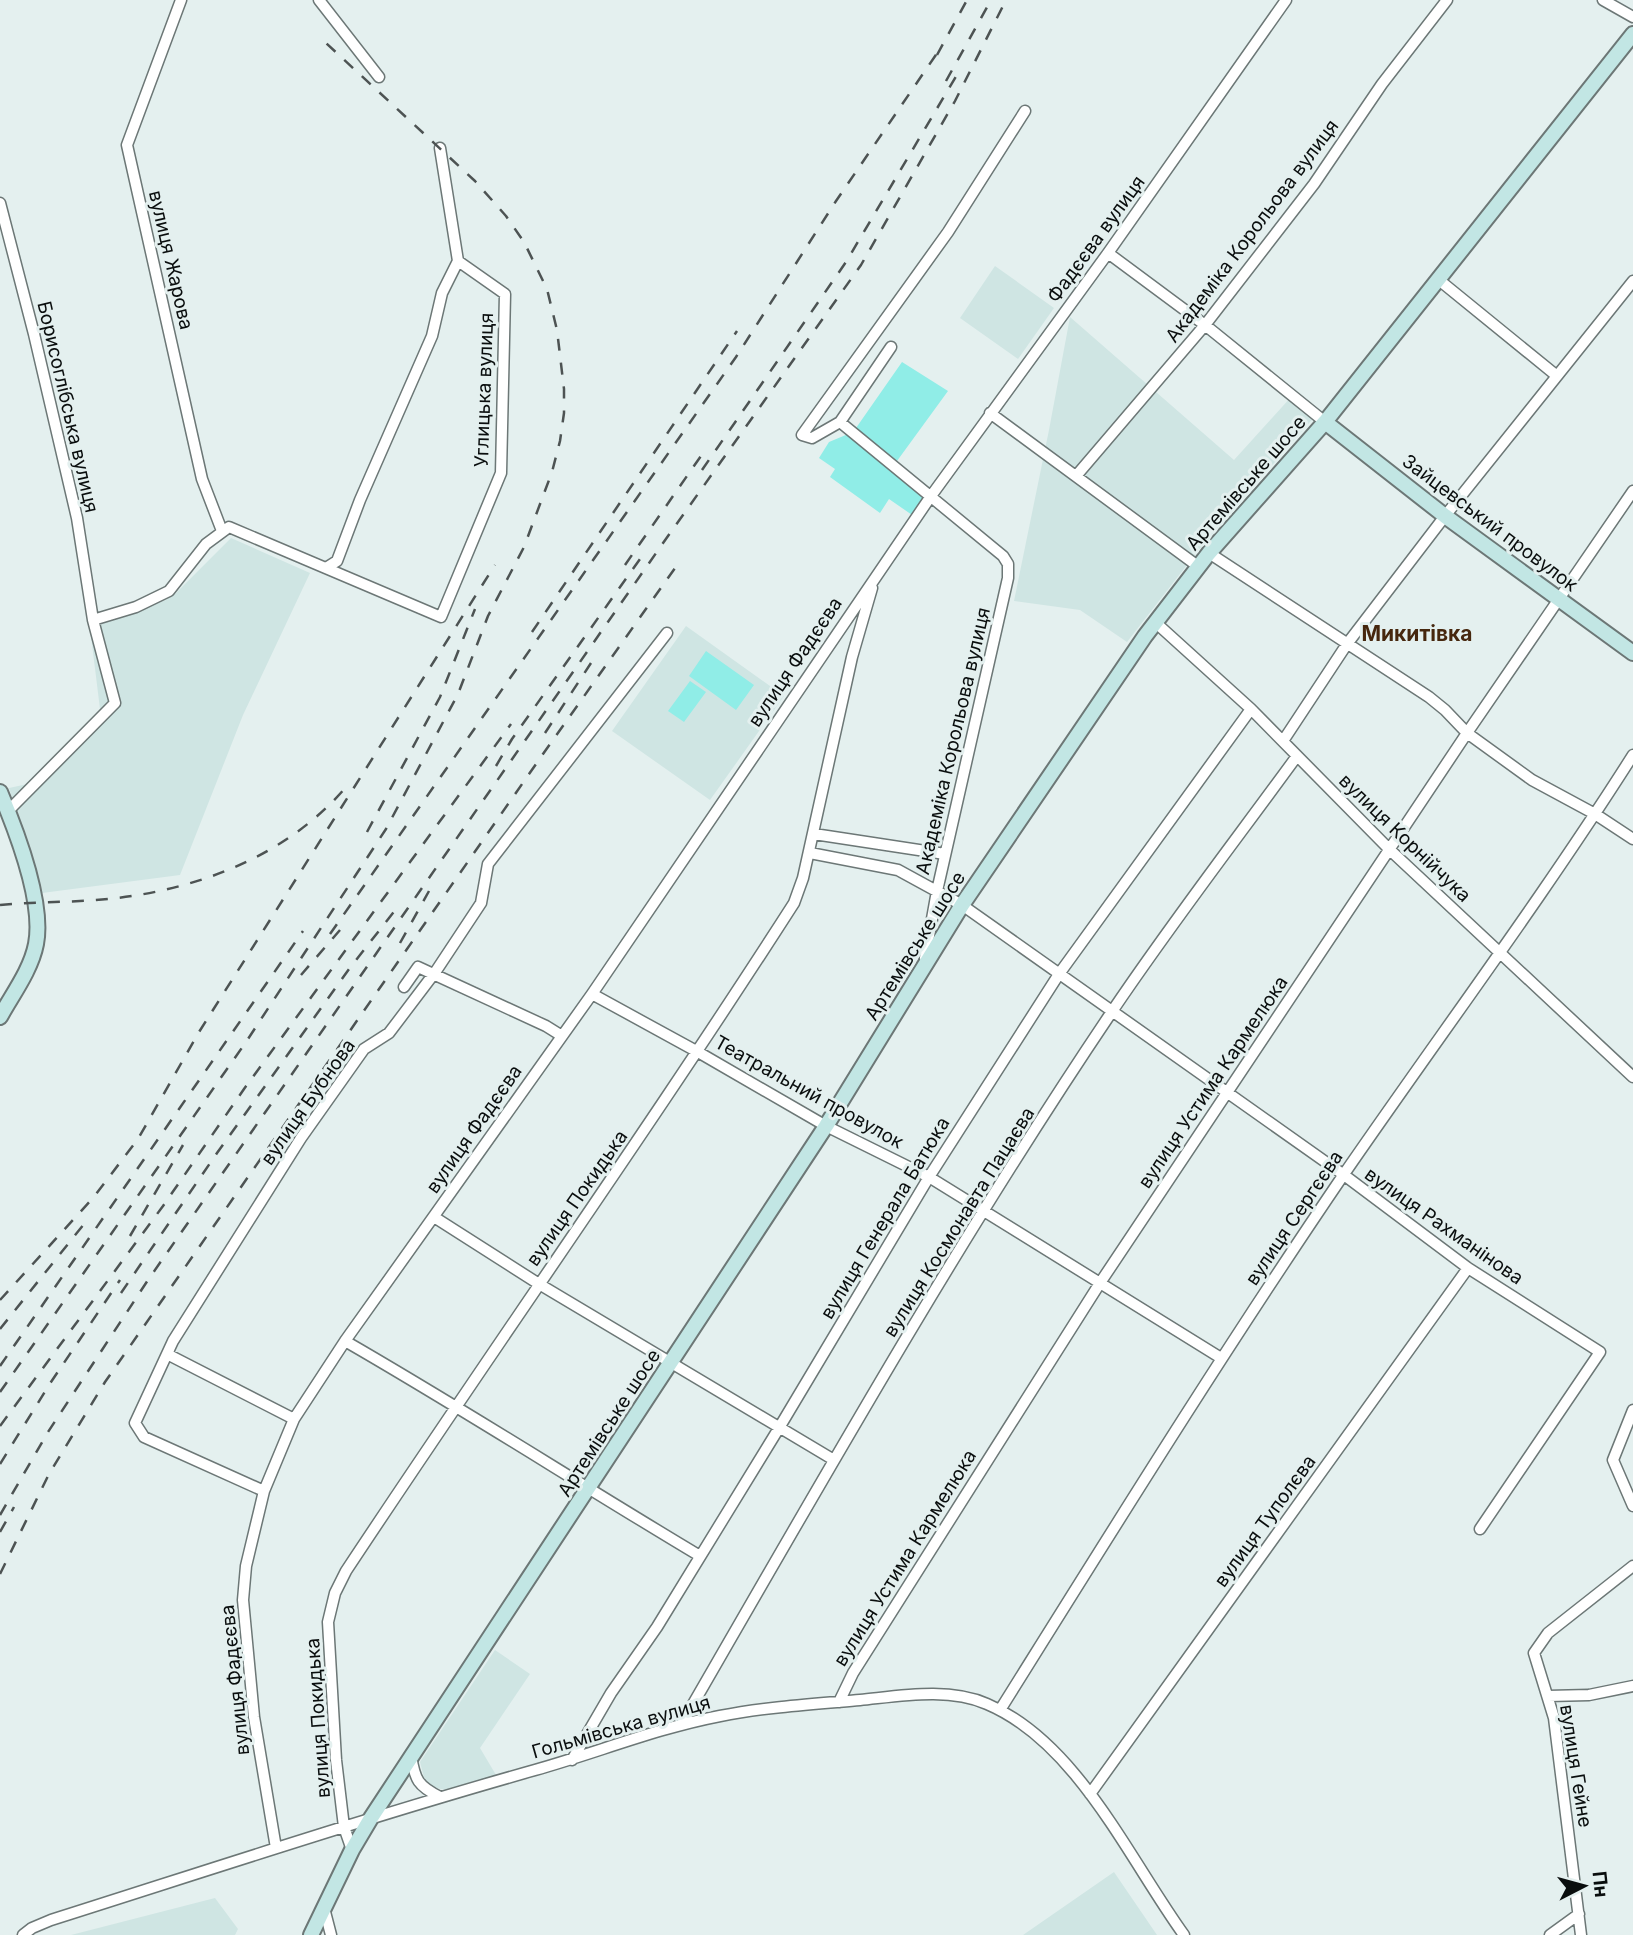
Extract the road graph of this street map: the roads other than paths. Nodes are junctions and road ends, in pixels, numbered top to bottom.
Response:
1 (181, 0) edge
2 (319, 0) edge
3 (1286, 0) edge
4 (1447, 0) edge
5 (1603, 0) edge
6 (1633, 17) edge
7 (1633, 34) edge
8 (379, 77) dead end
9 (1026, 111) dead end
10 (440, 148) dead end
11 (0, 203) edge
12 (1108, 253) junction
13 (458, 261) junction
14 (1439, 280) junction
15 (1633, 281) edge
16 (1205, 325) junction
17 (891, 347) dead end
18 (1557, 376) junction
19 (990, 413) junction
20 (840, 422) junction
21 (1325, 422) junction
22 (1076, 475) junction
23 (1633, 491) edge
24 (931, 496) junction
25 (1445, 516) junction
26 (225, 529) junction
27 (1209, 554) junction
28 (1199, 567) junction
29 (326, 568) junction
30 (874, 581) junction
31 (1559, 599) junction
32 (93, 620) junction
33 (1154, 622) junction
34 (667, 633) dead end
35 (1347, 644) junction
36 (1633, 653) edge
37 (1251, 709) junction
38 (1467, 733) junction
39 (1283, 741) junction
40 (1633, 755) edge
41 (1297, 756) junction
42 (0, 792) edge
43 (8, 811) junction
44 (1595, 814) junction
45 (814, 834) junction
46 (1633, 839) edge
47 (1390, 850) junction
48 (810, 853) junction
49 (945, 854) junction
50 (937, 891) junction
51 (962, 905) junction
52 (1500, 955) junction
53 (924, 968) junction
54 (1059, 974) junction
55 (432, 975) junction
56 (404, 987) dead end
57 (592, 994) junction
58 (1111, 1012) junction
59 (0, 1017) edge
60 (562, 1036) junction
61 (698, 1052) junction
62 (1633, 1077) edge
63 (1227, 1092) junction
64 (826, 1126) junction
65 (1343, 1175) junction
66 (929, 1177) junction
67 (984, 1210) junction
68 (434, 1217) junction
69 (1468, 1268) junction
70 (1100, 1283) junction
71 (538, 1284) junction
72 (345, 1341) junction
73 (167, 1354) junction
74 (1221, 1358) junction
75 (671, 1364) junction
76 (456, 1405) junction
77 (1633, 1410) edge
78 (294, 1419) junction
79 (779, 1428) junction
80 (834, 1460) junction
81 (588, 1489) junction
82 (264, 1491) junction
83 (1633, 1506) edge
84 (1480, 1529) dead end
85 (699, 1556) junction
86 (1633, 1566) edge
87 (1633, 1686) edge
88 (1548, 1696) junction
89 (839, 1702) junction
90 (1000, 1710) junction
91 (681, 1726) junction
92 (411, 1756) junction
93 (572, 1760) junction
94 (1090, 1794) junction
95 (440, 1797) junction
96 (371, 1818) junction
97 (344, 1827) junction
98 (276, 1848) junction
99 (352, 1850) junction
100 (324, 1907) junction
101 (1579, 1914) junction
102 (23, 1935) edge
103 (311, 1935) edge
104 (331, 1935) edge
105 (1184, 1935) edge
106 (1550, 1935) edge
107 (1581, 1935) edge

1 - 26 street, вулиця Жарова
2 - 8 street
3 - 12 street, Фадєєва вулиця
4 - 16 street, Академіка Корольова вулиця
5 - 6 street
7 - 14 main road, Артемівське шосе
9 - 20 street
10 - 13 street
11 - 32 street, Борисоглібська вулиця
12 - 16 street
12 - 19 street, Фадєєва вулиця
13 - 29 street
13 - 29 street, Углицька вулиця
14 - 18 street
14 - 21 main road, Артемівське шосе
15 - 18 street
16 - 21 street
16 - 22 street, Академіка Корольова вулиця
17 - 20 street
18 - 25 street
19 - 22 street
19 - 24 street, Фадєєва вулиця
20 - 24 street
21 - 25 main road, Зайцевський провулок
21 - 27 main road, Артемівське шосе
22 - 28 street
23 - 31 street, вулиця Устима Кармелюка
24 - 30 street, вулиця Фадєєва
24 - 49 street, Академіка Корольова вулиця
25 - 31 main road, Зайцевський провулок
25 - 35 street
26 - 29 street, Углицька вулиця
26 - 32 street
27 - 28 main road, Артемівське шосе
27 - 35 street
28 - 33 main road, Артемівське шосе
30 - 45 street, вулиця Покидька
30 - 57 street, вулиця Фадєєва
31 - 36 main road, Зайцевський провулок
31 - 38 street, вулиця Устима Кармелюка
32 - 43 street, Борисоглібська вулиця
33 - 37 street, вулиця Корнійчука
33 - 51 main road, Артемівське шосе
34 - 55 street, вулиця Бубнова
35 - 38 street
35 - 39 street
37 - 39 street, вулиця Корнійчука
37 - 54 street, вулиця Генерала Батюка
38 - 44 street
38 - 47 street, вулиця Устима Кармелюка
39 - 41 street, вулиця Корнійчука
40 - 44 street, вулиця Сергєєва
41 - 47 street, вулиця Корнійчука
41 - 58 street, вулиця Космонавта Пацаєва
42 - 43 main road
43 - 59 main road
44 - 46 street
44 - 52 street, вулиця Сергєєва
45 - 48 street, вулиця Покидька
45 - 49 street
47 - 52 street, вулиця Корнійчука
47 - 63 street, вулиця Устима Кармелюка
48 - 50 street, вулиця Рахманінова
48 - 61 street, вулиця Покидька
49 - 50 street, Академіка Корольова вулиця
50 - 51 street, вулиця Рахманінова
50 - 53 street, Академіка Корольова вулиця
51 - 53 main road, Артемівське шосе
51 - 54 street, вулиця Рахманінова
52 - 62 street, вулиця Корнійчука
52 - 65 street, вулиця Сергєєва
53 - 64 main road, Артемівське шосе
54 - 58 street, вулиця Рахманінова
54 - 66 street, вулиця Генерала Батюка
55 - 56 street
55 - 60 street
55 - 73 street, вулиця Бубнова
57 - 60 street, вулиця Фадєєва
57 - 61 street, Театральний провулок
58 - 63 street, вулиця Рахманінова
58 - 67 street, вулиця Космонавта Пацаєва
60 - 68 street, вулиця Фадєєва
61 - 64 street, Театральний провулок
61 - 71 street, вулиця Покидька
63 - 65 street, вулиця Рахманінова
63 - 70 street, вулиця Устима Кармелюка
64 - 66 street, Театральний провулок
64 - 75 main road, Артемівське шосе
65 - 69 street, вулиця Рахманінова
65 - 74 street, вулиця Сергєєва
66 - 67 street, Театральний провулок
66 - 79 street, вулиця Генерала Батюка
67 - 70 street, Театральний провулок
67 - 80 street, вулиця Космонавта Пацаєва
68 - 71 street
68 - 72 street, вулиця Фадєєва
69 - 84 street, вулиця Рахманінова
69 - 94 street, вулиця Туполєва
70 - 74 street, Театральний провулок
70 - 89 street, вулиця Устима Кармелюка
71 - 75 street
71 - 76 street, вулиця Покидька
72 - 76 street
72 - 78 street, вулиця Фадєєва
73 - 78 street
73 - 82 street, вулиця Бубнова
74 - 90 street, вулиця Сергєєва
75 - 79 street
75 - 81 main road, Артемівське шосе
76 - 81 street
76 - 97 street, вулиця Покидька
77 - 83 street
78 - 82 street, вулиця Фадєєва
79 - 80 street
79 - 85 street, вулиця Генерала Батюка
80 - 91 street, вулиця Космонавта Пацаєва
81 - 85 street
81 - 92 main road, Артемівське шосе
82 - 98 street, вулиця Фадєєва
85 - 93 street, вулиця Генерала Батюка
86 - 88 street, вулиця Гейне
87 - 88 street
88 - 101 street, вулиця Гейне
89 - 90 street, Гольмівська вулиця
89 - 91 street, Гольмівська вулиця
90 - 94 street, Гольмівська вулиця
91 - 93 street, Гольмівська вулиця
92 - 95 street
92 - 96 main road, Артемівське шосе
93 - 95 street, Гольмівська вулиця
94 - 105 street, Гольмівська вулиця
95 - 96 street, Гольмівська вулиця
96 - 97 street, Гольмівська вулиця
96 - 99 main road, Артемівське шосе
97 - 98 street, Гольмівська вулиця
97 - 99 street, вулиця Покидька
98 - 102 street, Гольмівська вулиця
99 - 100 main road, Артемівське шосе
100 - 103 main road, Артемівське шосе
100 - 104 street
101 - 106 street
101 - 107 street, вулиця Гейне

